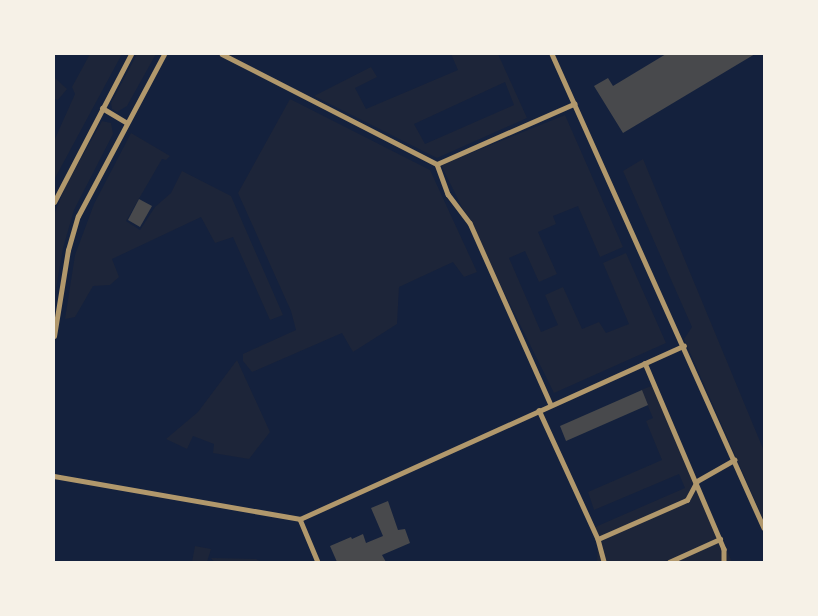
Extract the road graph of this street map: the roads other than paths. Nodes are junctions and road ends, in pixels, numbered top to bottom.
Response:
1 (132, 54) edge
2 (164, 54) edge
3 (222, 54) edge
4 (552, 54) edge
5 (574, 104) junction
6 (102, 108) junction
7 (127, 123) junction
8 (437, 164) junction
9 (54, 202) edge
10 (54, 336) edge
11 (684, 346) junction
12 (645, 363) junction
13 (551, 405) junction
14 (539, 410) junction
15 (734, 460) junction
16 (54, 476) edge
17 (697, 481) junction
18 (300, 519) junction
19 (764, 528) edge
20 (598, 539) junction
21 (720, 539) junction
22 (318, 562) edge
23 (604, 562) edge
24 (669, 562) edge
25 (724, 562) edge

1 - 6 street
2 - 7 street
3 - 8 street
4 - 5 street
5 - 8 street
5 - 11 street
6 - 7 street
6 - 9 street
7 - 10 street
8 - 13 street
11 - 12 street
11 - 15 street
12 - 13 street
12 - 17 street
13 - 14 street
14 - 18 street
14 - 20 street
15 - 17 street
15 - 19 street
16 - 18 street
17 - 20 street
17 - 21 street
18 - 22 street
20 - 23 street
21 - 24 street
21 - 25 street

